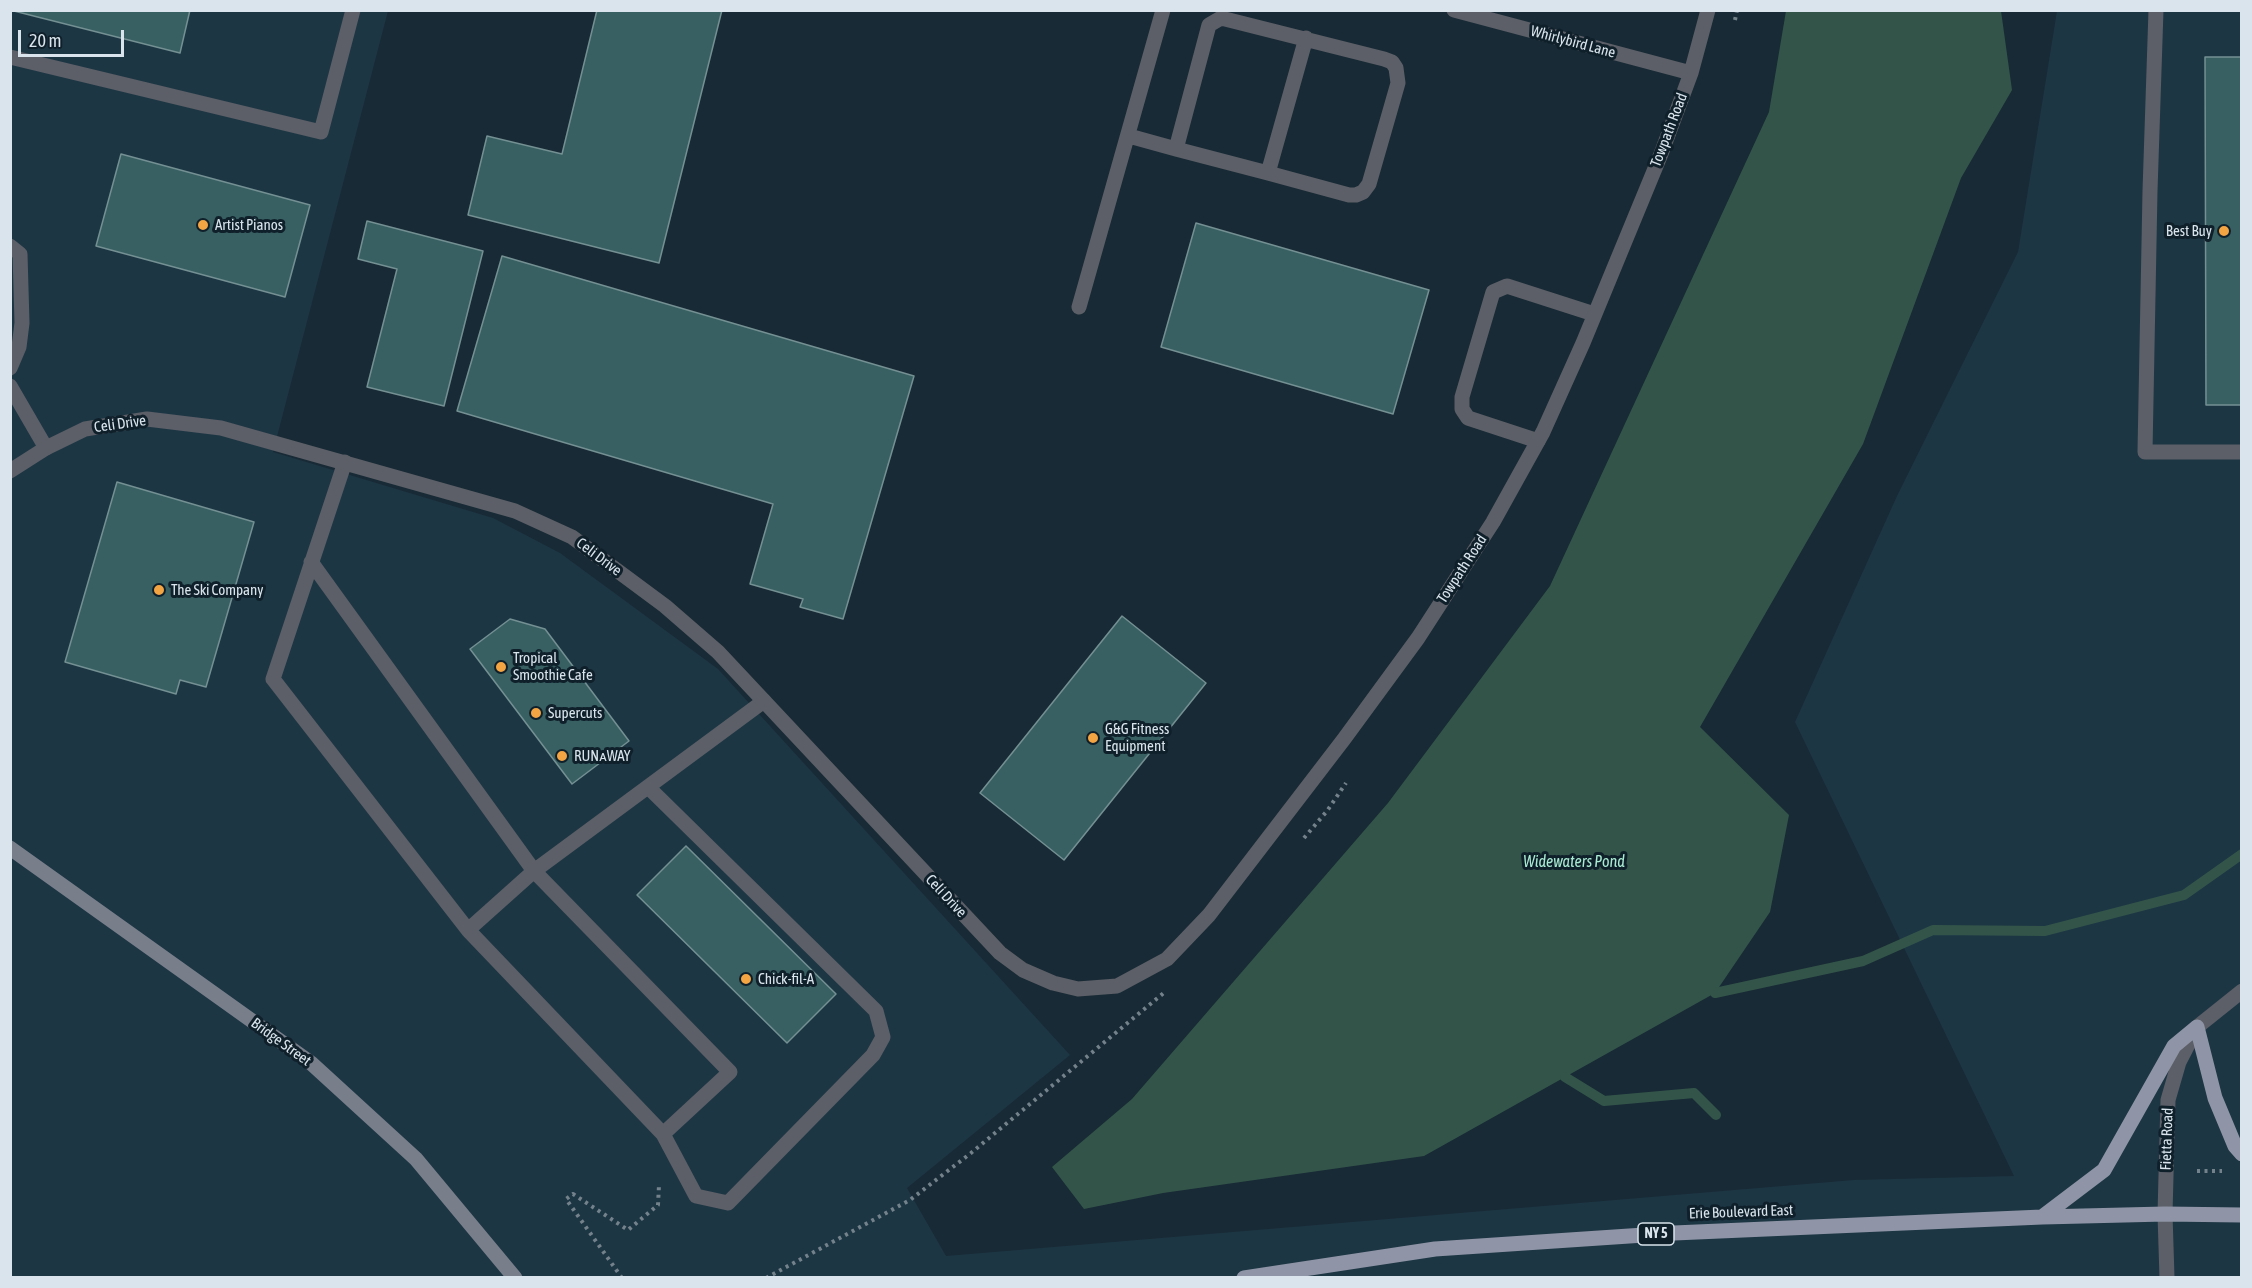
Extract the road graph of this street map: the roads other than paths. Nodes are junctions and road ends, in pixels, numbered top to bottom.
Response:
1 (353, 10) edge
2 (1163, 10) edge
3 (1454, 10) edge
4 (1708, 10) edge
5 (2156, 10) edge
6 (1306, 39) junction
7 (10, 57) edge
8 (1691, 73) junction
9 (1129, 136) junction
10 (1176, 149) junction
11 (1268, 173) junction
12 (10, 246) edge
13 (1079, 307) dead end
14 (1594, 314) junction
15 (10, 368) edge
16 (10, 386) edge
17 (1538, 441) junction
18 (46, 448) junction
19 (2241, 452) edge
20 (345, 462) junction
21 (10, 471) edge
22 (311, 562) junction
23 (764, 701) junction
24 (648, 787) junction
25 (10, 848) edge
26 (534, 871) junction
27 (468, 930) junction
28 (1053, 983) joint
29 (2241, 991) edge
30 (2197, 1027) junction
31 (663, 1134) junction
32 (2241, 1154) edge
33 (2165, 1214) junction
34 (2241, 1215) edge
35 (2042, 1217) junction
36 (515, 1278) edge
37 (1244, 1278) edge
38 (2167, 1278) edge

1 - 7 street
2 - 9 street
3 - 8 street, Whirlybird Lane
4 - 8 street, Towpath Road
5 - 19 street
6 - 10 street
6 - 11 street
6 - 11 street
8 - 14 street, Towpath Road
9 - 10 street
9 - 13 street
10 - 11 street
12 - 15 street
14 - 17 street, Towpath Road
14 - 17 street
16 - 18 street
17 - 28 street, Towpath Road
18 - 20 street, Celi Drive
18 - 21 street, Celi Drive
20 - 22 street
20 - 23 street, Celi Drive
22 - 26 street
22 - 27 street
23 - 24 street
23 - 28 street, Celi Drive
24 - 26 street
24 - 31 street
25 - 36 main road, Bridge Street
26 - 27 street
26 - 31 street
27 - 31 street
29 - 30 street, Fietta Road
30 - 32 main road
30 - 33 street, Fietta Road
30 - 35 main road
33 - 34 main road, Erie Boulevard East / NY 5
33 - 35 main road, Erie Boulevard East / NY 5
33 - 38 street, Fietta Road
35 - 37 main road, Erie Boulevard East / NY 5

